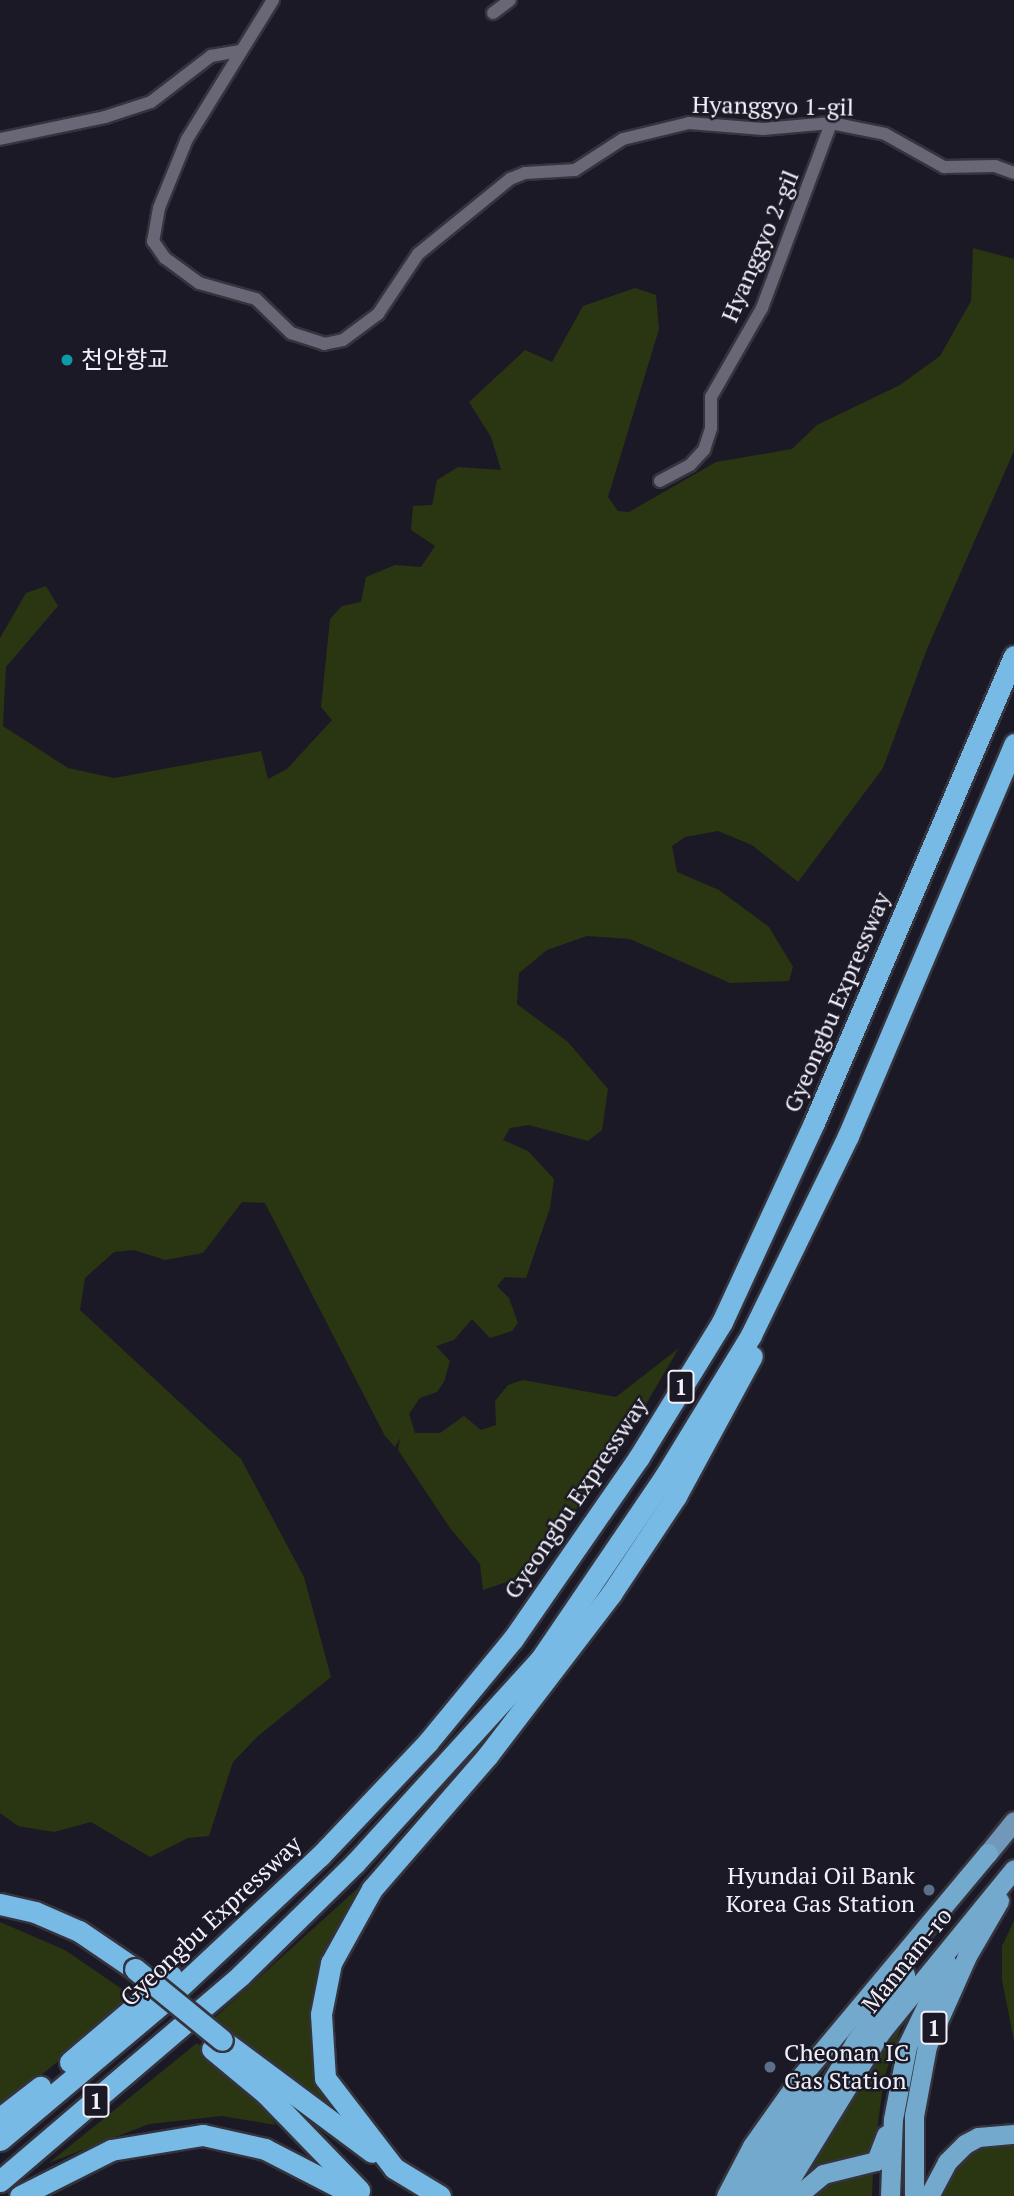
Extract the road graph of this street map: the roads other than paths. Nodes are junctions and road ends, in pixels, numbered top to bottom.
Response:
1 (273, 0) edge
2 (510, 0) edge
3 (493, 13) dead end
4 (239, 51) junction
5 (831, 123) junction
6 (0, 139) edge
7 (1014, 173) edge
8 (660, 481) dead end
9 (1014, 656) edge
10 (1014, 744) edge
11 (848, 1136) junction
12 (1014, 1821) edge
13 (988, 1853) junction
14 (320, 1856) junction
15 (1014, 1870) edge
16 (1014, 1877) edge
17 (0, 1904) edge
18 (0, 1916) edge
19 (131, 1975) junction
20 (859, 2012) junction
21 (217, 2044) junction
22 (899, 2080) junction
23 (0, 2118) edge
24 (1014, 2134) edge
25 (0, 2140) edge
26 (394, 2168) junction
27 (0, 2181) edge
28 (20, 2196) edge
29 (356, 2196) edge
30 (366, 2196) edge
31 (430, 2196) edge
32 (440, 2196) edge
33 (726, 2196) edge
34 (742, 2196) edge
35 (763, 2196) edge
36 (780, 2196) edge
37 (797, 2196) edge
38 (890, 2196) edge
39 (914, 2196) edge
40 (929, 2196) edge

1 - 4 street, Hyanggyo 1-gil
2 - 3 street
4 - 5 street, Hyanggyo 1-gil
4 - 6 street
5 - 7 street, Hyanggyo 1-gil
5 - 8 street, Hyanggyo 2-gil
9 - 14 highway, Gyeongbu Expressway / 1
10 - 11 highway, 1
11 - 26 highway
11 - 27 highway, 1
12 - 13 main road, Mannam-ro
13 - 20 highway
13 - 35 highway, Mannam-ro
14 - 23 highway
14 - 25 highway, Gyeongbu Expressway / 1
15 - 22 highway
15 - 36 highway, Mannam-ro
16 - 39 highway, 1
17 - 19 highway
18 - 19 highway
19 - 21 highway
20 - 33 highway
20 - 34 highway
21 - 26 highway
21 - 30 highway
22 - 37 highway
22 - 38 highway
24 - 40 highway
26 - 31 highway
26 - 32 highway
28 - 29 highway

